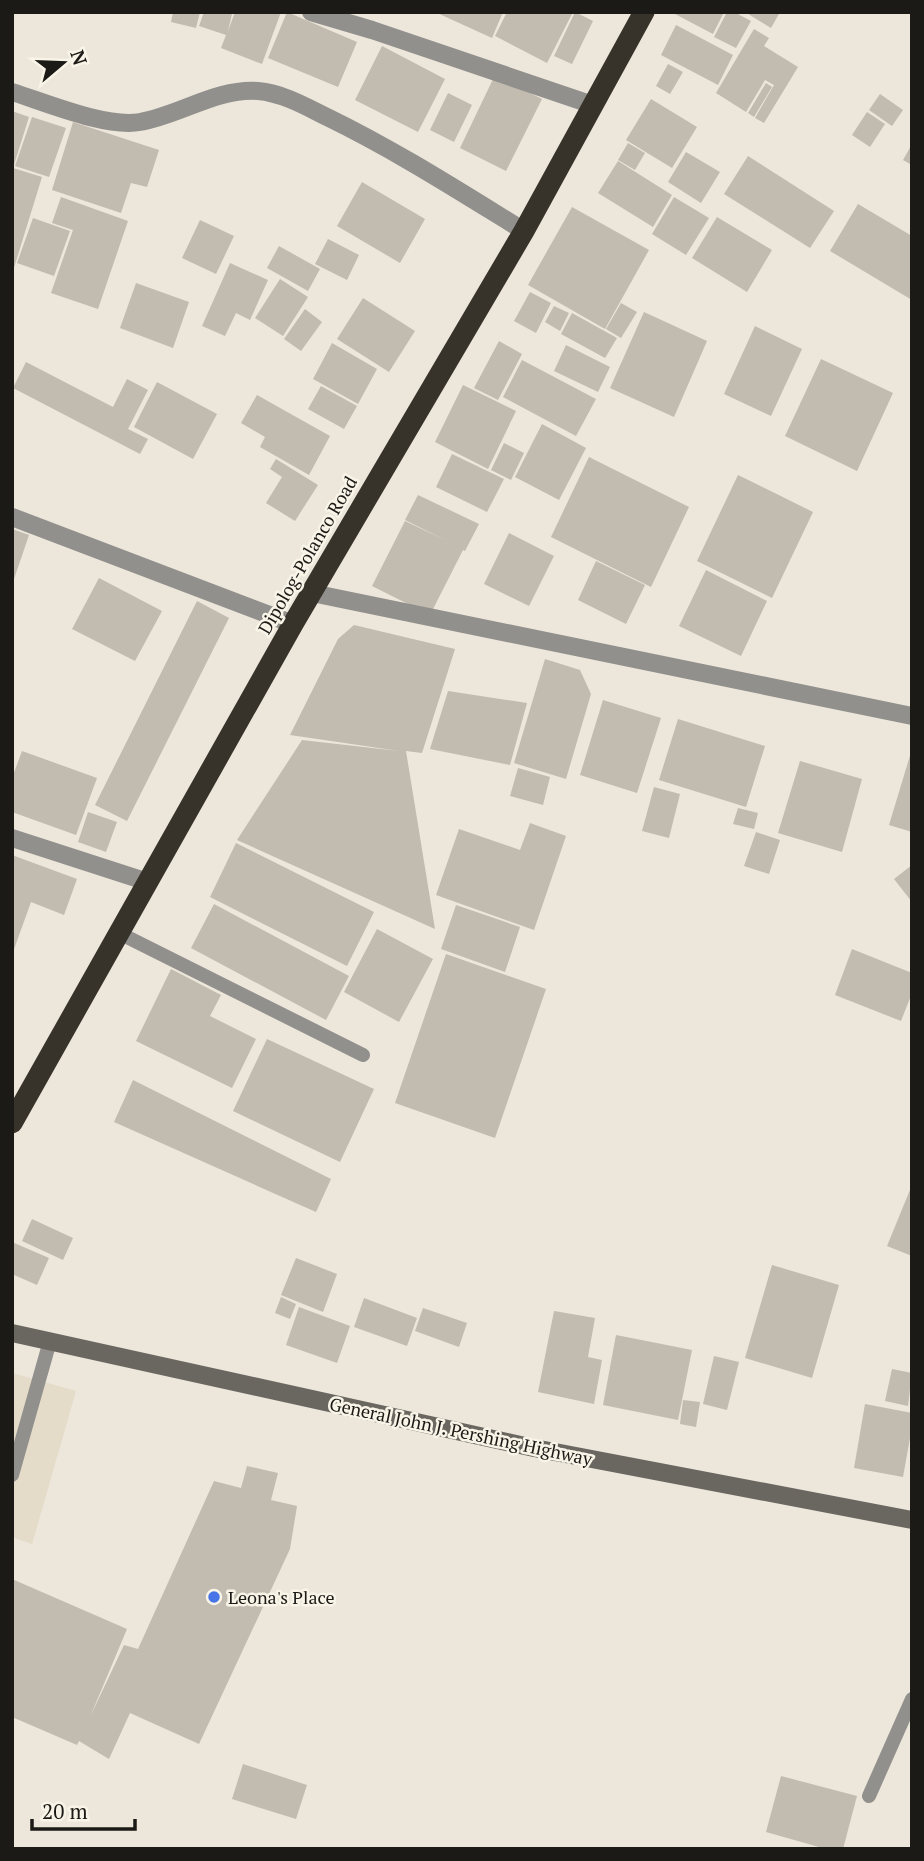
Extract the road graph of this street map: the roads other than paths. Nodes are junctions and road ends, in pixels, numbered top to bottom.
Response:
1 (311, 12) edge
2 (644, 12) edge
3 (12, 92) edge
4 (593, 105) junction
5 (524, 231) junction
6 (12, 517) edge
7 (312, 593) junction
8 (293, 624) junction
9 (912, 716) edge
10 (12, 838) edge
11 (148, 882) junction
12 (119, 933) junction
13 (363, 1055) dead end
14 (12, 1123) edge
15 (12, 1333) edge
16 (50, 1341) junction
17 (12, 1475) edge
18 (912, 1520) edge
19 (912, 1699) edge
20 (869, 1796) dead end

1 - 4 street
2 - 4 highway, Dipolog-Polanco Road
3 - 5 street
4 - 5 highway, Dipolog-Polanco Road
5 - 7 highway, Dipolog-Polanco Road
6 - 8 street
7 - 8 highway, Dipolog-Polanco Road
7 - 9 street
8 - 11 highway, Dipolog-Polanco Road
10 - 11 street
11 - 12 highway, Dipolog-Polanco Road
12 - 13 lane
12 - 14 highway, Dipolog-Polanco Road
15 - 16 main road, General John J. Pershing Highway
16 - 17 lane
16 - 18 main road, General John J. Pershing Highway
19 - 20 lane

